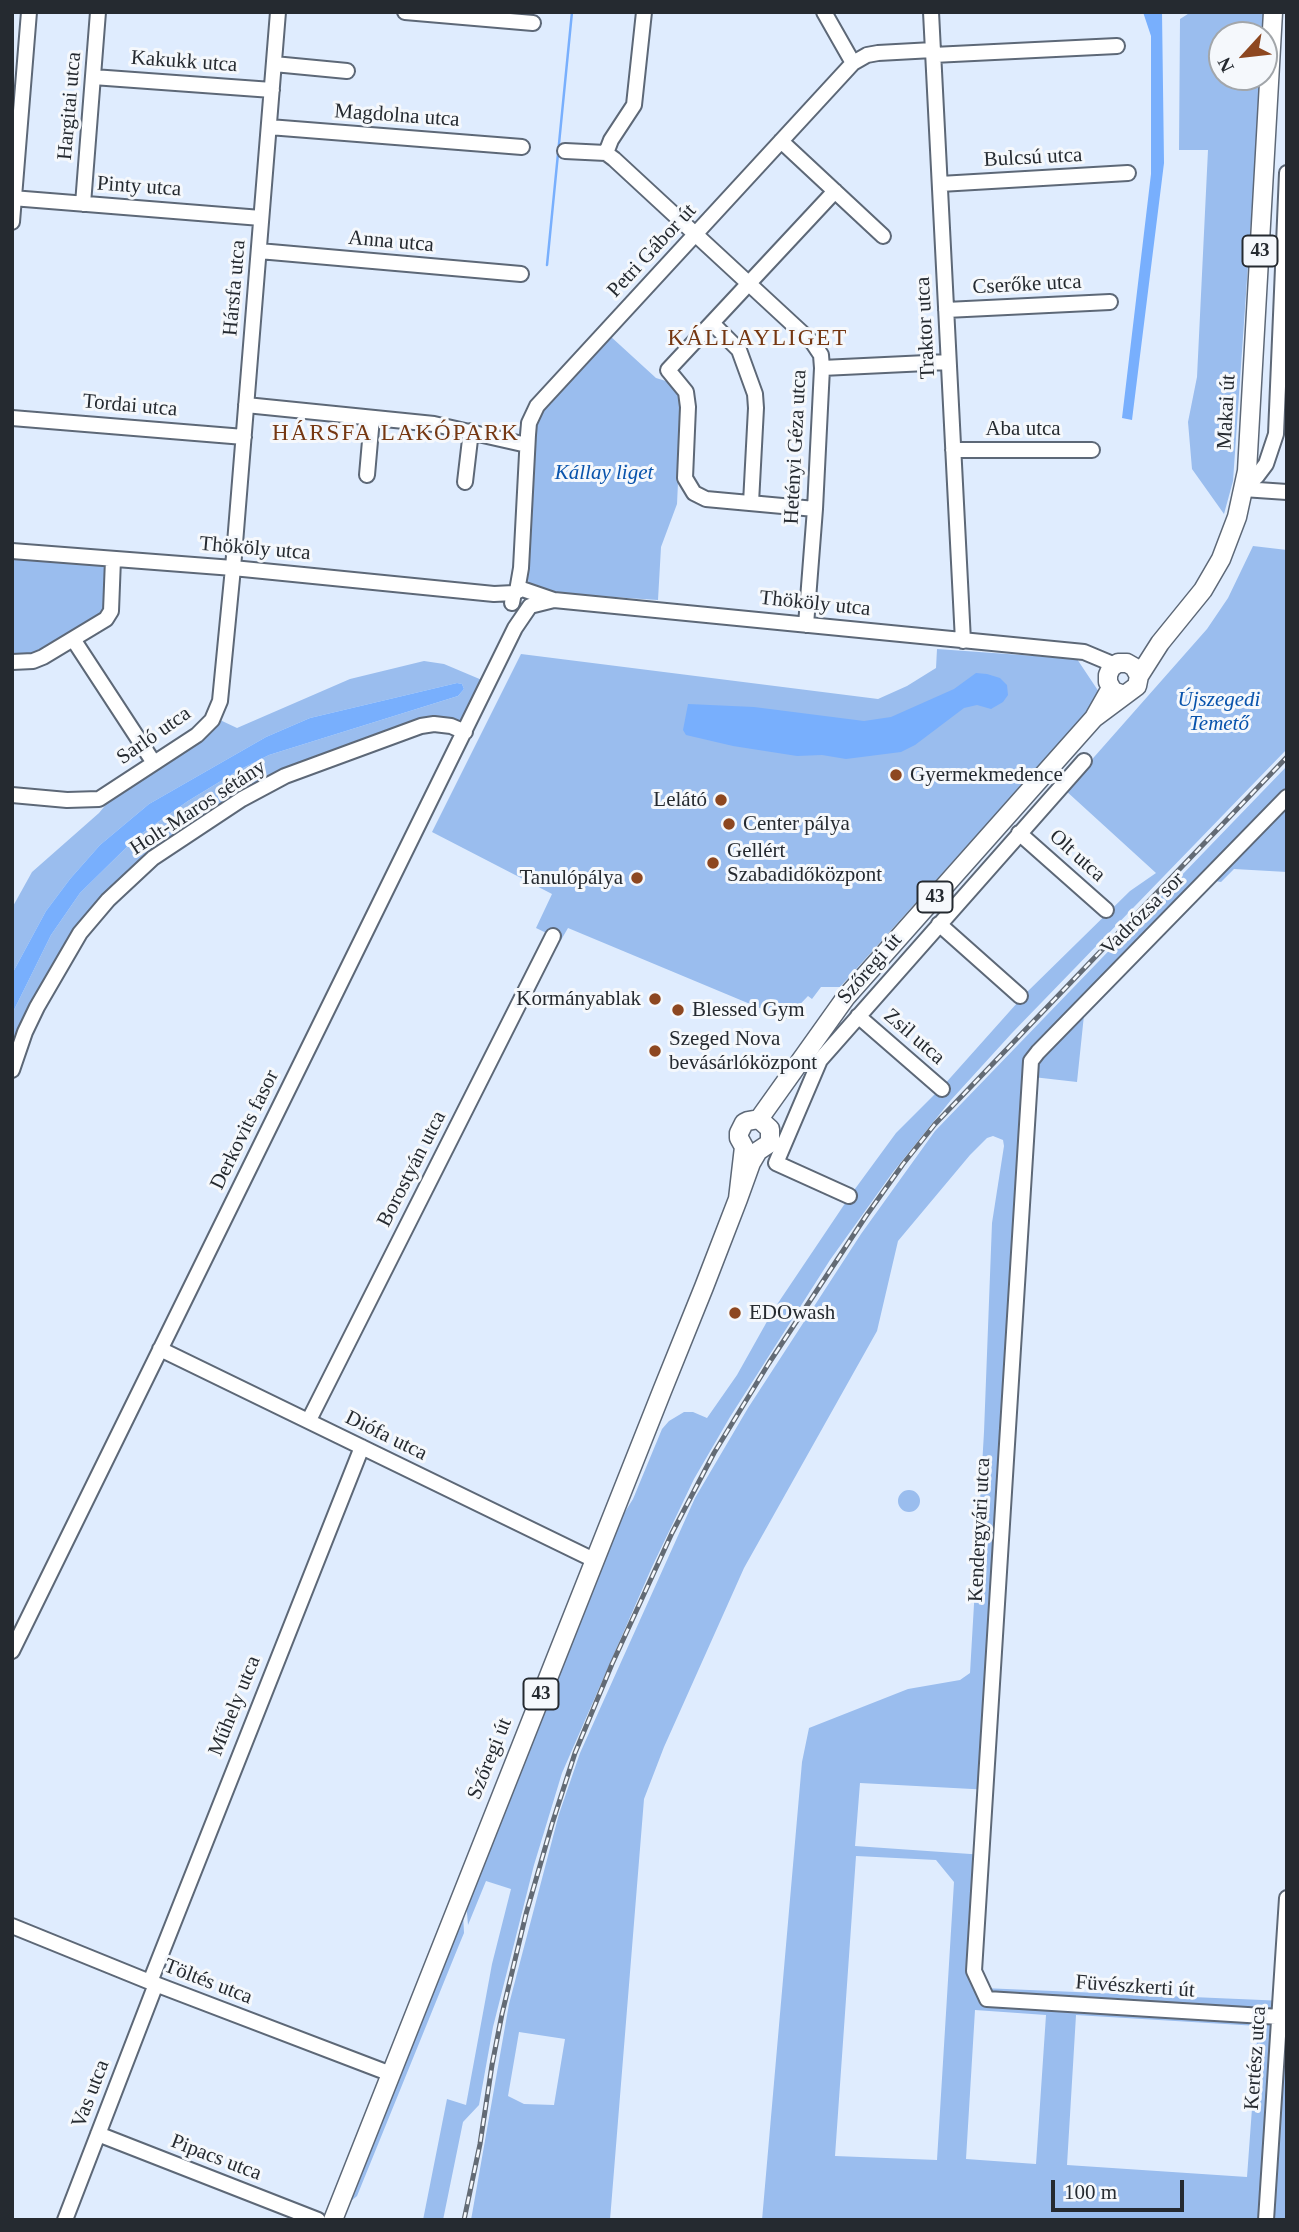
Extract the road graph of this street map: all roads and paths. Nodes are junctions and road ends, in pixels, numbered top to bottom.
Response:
1 (29, 12) edge
2 (98, 12) edge
3 (278, 12) edge
4 (405, 12) edge
5 (644, 12) edge
6 (824, 12) edge
7 (931, 12) edge
8 (1273, 12) edge
9 (533, 23) dead end
10 (1117, 46) dead end
11 (933, 52) junction
12 (853, 63) junction
13 (274, 64) junction
14 (347, 71) dead end
15 (93, 77) junction
16 (272, 90) junction
17 (269, 127) junction
18 (782, 141) junction
19 (522, 147) dead end
20 (565, 151) dead end
21 (606, 153) junction
22 (1128, 173) dead end
23 (1287, 173) edge
24 (940, 184) junction
25 (835, 191) junction
26 (13, 198) edge
27 (83, 204) junction
28 (261, 218) junction
29 (12, 222) edge
30 (696, 234) junction
31 (883, 236) dead end
32 (259, 251) junction
33 (520, 274) dead end
34 (749, 283) junction
35 (1110, 302) dead end
36 (946, 310) junction
37 (712, 323) junction
38 (948, 362) junction
39 (822, 368) junction
40 (246, 405) junction
41 (12, 418) edge
42 (373, 418) junction
43 (471, 431) junction
44 (244, 437) junction
45 (527, 444) junction
46 (953, 450) junction
47 (1092, 450) dead end
48 (367, 475) dead end
49 (465, 482) dead end
50 (1243, 489) junction
51 (1287, 492) edge
52 (751, 503) junction
53 (815, 509) junction
54 (12, 551) edge
55 (113, 558) junction
56 (233, 568) junction
57 (521, 599) junction
58 (806, 625) junction
59 (515, 628) joint
60 (73, 639) junction
61 (963, 641) junction
62 (12, 662) edge
63 (1121, 677) junction
64 (465, 732) junction
65 (1084, 761) dead end
66 (155, 762) junction
67 (12, 795) edge
68 (1287, 797) edge
69 (1019, 833) junction
70 (1106, 910) dead end
71 (939, 924) junction
72 (553, 936) dead end
73 (1020, 996) dead end
74 (859, 1016) junction
75 (1031, 1061) joint
76 (12, 1070) edge
77 (942, 1089) dead end
78 (763, 1122) junction
79 (751, 1149) junction
80 (849, 1196) dead end
81 (160, 1349) junction
82 (309, 1420) junction
83 (362, 1447) junction
84 (594, 1560) junction
85 (12, 1651) edge
86 (1287, 1898) edge
87 (12, 1926) edge
88 (153, 1983) junction
89 (987, 1999) joint
90 (1280, 2017) junction
91 (391, 2074) junction
92 (98, 2134) junction
93 (65, 2220) edge
94 (318, 2220) edge
95 (333, 2220) edge
96 (1266, 2220) edge

1 - 26 street
2 - 15 street, Hargitai utca
3 - 13 street, Hársfa utca
4 - 9 street
5 - 21 street
6 - 12 street
7 - 11 street, Traktor utca
8 - 50 main road, Makai út / 43
10 - 11 street, Petri Gábor út
11 - 12 street, Petri Gábor út
11 - 24 street, Traktor utca
12 - 18 street, Petri Gábor út
13 - 14 street
13 - 16 street, Hársfa utca
15 - 16 street, Kakukk utca
15 - 27 street, Hargitai utca
16 - 17 street, Hársfa utca
17 - 19 street, Magdolna utca
17 - 28 street, Hársfa utca
18 - 25 street
18 - 30 street, Petri Gábor út
20 - 21 street
21 - 30 street, Hetényi Géza utca
22 - 24 street, Bulcsú utca
23 - 50 street, Makai út
24 - 36 street, Traktor utca
25 - 31 street
25 - 34 street
26 - 27 street, Pinty utca
26 - 29 street
27 - 28 street, Pinty utca
28 - 32 street, Hársfa utca
30 - 34 street, Hetényi Géza utca
30 - 45 street, Petri Gábor út
32 - 33 street, Anna utca
32 - 40 street, Hársfa utca
34 - 37 street
34 - 39 street, Hetényi Géza utca
35 - 36 street, Cserőke utca
36 - 38 street, Traktor utca
37 - 52 street
37 - 52 street
38 - 39 street
38 - 46 street, Traktor utca
39 - 53 street, Hetényi Géza utca
40 - 42 street
40 - 44 street, Hársfa utca
41 - 44 street, Tordai utca
42 - 43 street
42 - 48 street
43 - 45 street
43 - 49 street
44 - 56 street, Hársfa utca
45 - 57 street, Petri Gábor út
46 - 47 street, Aba utca
46 - 61 street, Traktor utca
50 - 51 street
50 - 63 main road, Szőregi út / 43
52 - 53 street
53 - 58 street, Hetényi Géza utca
54 - 55 street, Thököly utca
55 - 56 street, Thököly utca
55 - 60 street
56 - 57 street, Thököly utca
56 - 66 street, Sarló utca
57 - 58 street, Thököly utca
57 - 59 street, Petri Gábor út
58 - 61 street, Thököly utca
59 - 64 street, Derkovits fasor
60 - 62 street
60 - 66 street
61 - 63 street, Thököly utca
63 - 78 main road, Szőregi út / 43
64 - 76 street, Holt-Maros sétány
64 - 81 street, Derkovits fasor
65 - 69 street, Szőregi út
66 - 67 street, Sarló utca
68 - 75 street, Vadrózsa sor
69 - 70 street, Olt utca
69 - 71 street, Szőregi út
71 - 73 street
71 - 74 street, Szőregi út
72 - 82 street, Borostyán utca
74 - 77 street, Zsil utca
74 - 80 street, Szőregi út
75 - 89 street, Kendergyári utca
78 - 79 main road, Szőregi út / 43
78 - 79 main road, Szőregi út / 43
79 - 84 main road, Szőregi út / 43
81 - 82 street, Diófa utca
81 - 85 street, Derkovits fasor
82 - 83 street, Diófa utca
83 - 84 street, Diófa utca
83 - 88 street, Műhely utca
84 - 91 main road, Szőregi út / 43
86 - 90 street, Kertész utca
87 - 88 street, Töltés utca
88 - 91 street, Töltés utca
88 - 92 street, Vas utca
89 - 90 street, Füvészkerti út
90 - 96 street, Kertész utca
91 - 95 main road, Szőregi út / 43
92 - 93 street, Vas utca
92 - 94 street, Pipacs utca

